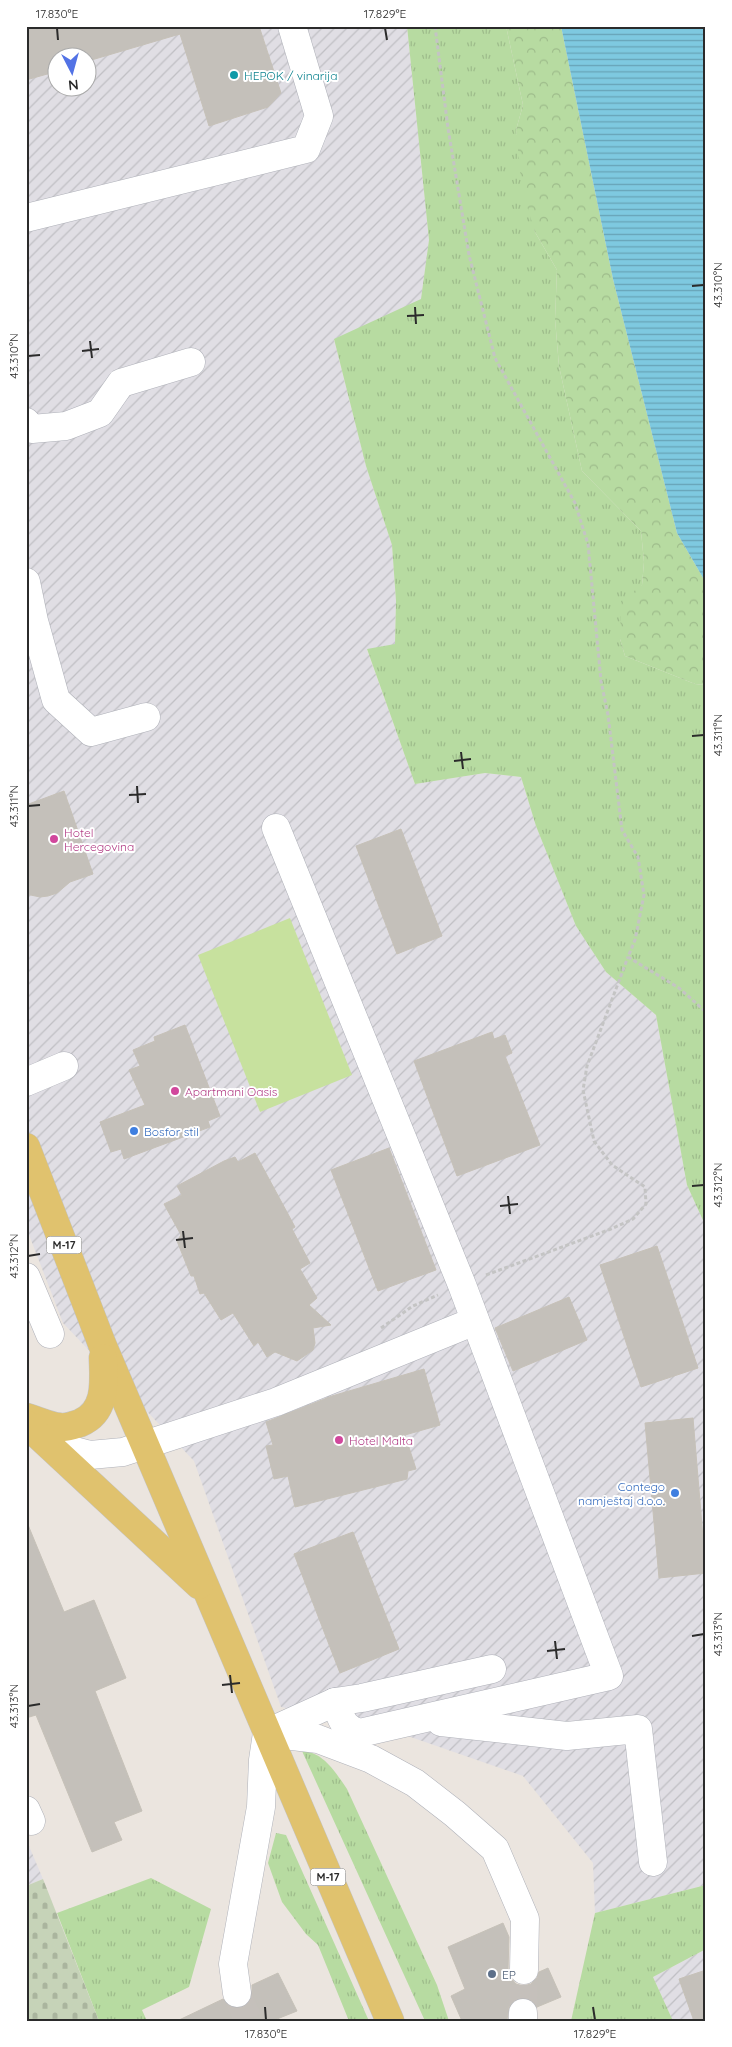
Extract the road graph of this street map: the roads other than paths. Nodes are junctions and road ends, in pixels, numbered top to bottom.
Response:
1 (292, 26) edge
2 (26, 218) edge
3 (191, 362) dead end
4 (26, 422) edge
5 (26, 582) edge
6 (146, 717) dead end
7 (276, 828) dead end
8 (64, 1066) dead end
9 (26, 1082) edge
10 (26, 1147) edge
11 (26, 1277) edge
12 (475, 1321) junction
13 (50, 1334) dead end
14 (102, 1344) junction
15 (26, 1417) edge
16 (26, 1422) edge
17 (144, 1445) junction
18 (207, 1592) junction
19 (492, 1669) dead end
20 (335, 1702) junction
21 (420, 1719) junction
22 (267, 1733) junction
23 (653, 1862) dead end
24 (524, 1970) tunnel mouth
25 (237, 1993) tunnel mouth
26 (390, 2021) edge

1 - 2 street
3 - 4 street
5 - 6 street
7 - 12 street
8 - 9 street
10 - 14 main road, M-17
11 - 13 street
12 - 17 street
12 - 21 street
14 - 15 main road
14 - 17 main road, M-17
16 - 17 street
16 - 18 main road
17 - 18 main road, M-17
18 - 22 main road, M-17
19 - 20 street
20 - 21 street
20 - 22 street
21 - 23 street
22 - 24 street
22 - 25 street
22 - 26 main road, M-17

